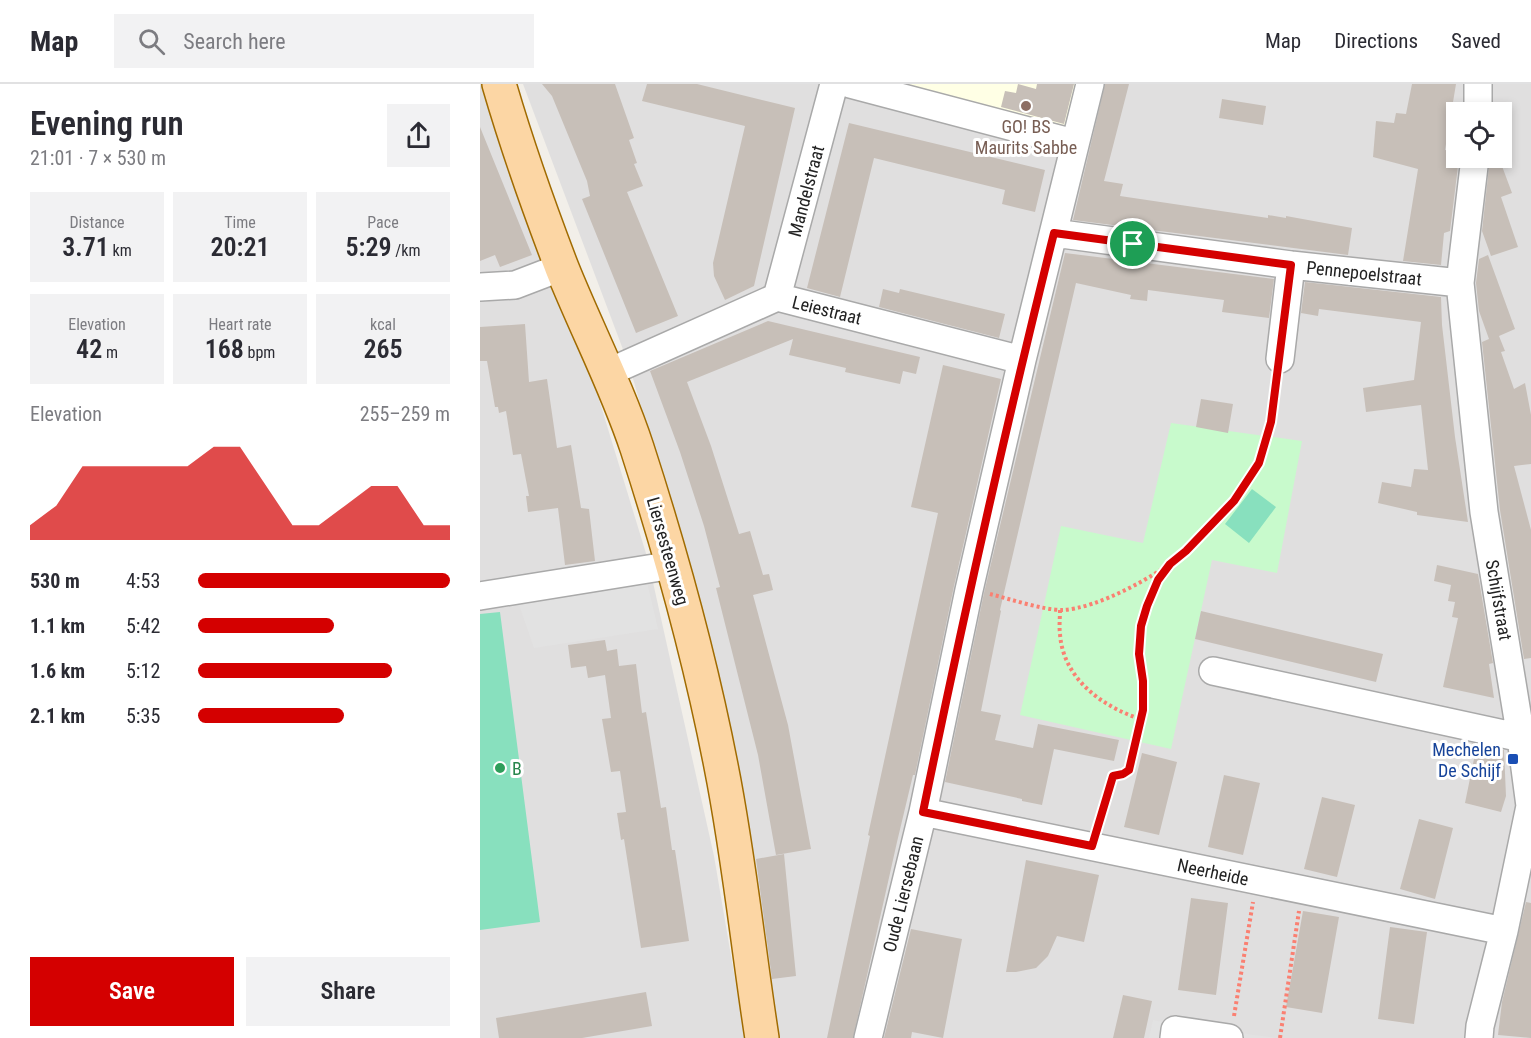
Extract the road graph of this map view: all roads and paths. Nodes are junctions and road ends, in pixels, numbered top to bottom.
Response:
1 (499, 84) edge
2 (834, 84) edge
3 (850, 84) edge
4 (1090, 84) edge
5 (1478, 84) edge
6 (1478, 102) edge
7 (1074, 143) junction
8 (1474, 168) edge
9 (1054, 233) junction
10 (1291, 265) junction
11 (562, 267) junction
12 (1460, 283) junction
13 (480, 287) edge
14 (777, 297) junction
15 (1280, 359) joint
16 (1022, 360) junction
17 (607, 373) junction
18 (1170, 564) junction
19 (673, 565) junction
20 (969, 590) junction
21 (480, 596) edge
22 (1060, 610) junction
23 (1214, 670) dead end
24 (1523, 692) edge
25 (1140, 719) junction
26 (1526, 739) edge
27 (923, 812) junction
28 (1092, 846) junction
29 (1257, 881) junction
30 (1302, 890) junction
31 (1504, 931) junction
32 (1231, 1032) edge
33 (762, 1038) edge
34 (868, 1038) edge
35 (1174, 1038) edge
36 (1280, 1038) edge
37 (1479, 1038) edge

1 - 11 main road, Liersesteenweg
2 - 14 street, Mandelstraat
3 - 7 street
4 - 7 street, Oude Liersebaan
5 - 6 street
7 - 9 street, Oude Liersebaan
8 - 12 street, Schijfstraat
9 - 10 street, Pennepoelstraat
9 - 16 street, Oude Liersebaan
10 - 12 street, Pennepoelstraat
10 - 15 street
11 - 13 street
11 - 17 main road, Liersesteenweg
12 - 24 street, Schijfstraat
14 - 16 street, Leiestraat
14 - 17 street, Leiestraat
15 - 18 path
16 - 20 street, Oude Liersebaan
17 - 19 main road, Liersesteenweg
18 - 22 path
18 - 25 path
19 - 21 street
19 - 33 main road, Liersesteenweg
20 - 22 path
20 - 27 street, Oude Liersebaan
22 - 25 path
23 - 26 street
24 - 26 street, Schijfstraat
25 - 28 path
26 - 31 street, Schijfstraat
27 - 28 street, Neerheide
27 - 34 street, Oude Liersebaan
28 - 29 street, Neerheide
29 - 30 street, Neerheide
29 - 32 path
30 - 31 street, Neerheide
30 - 36 path
31 - 37 street, Schijfstraat
32 - 35 street

